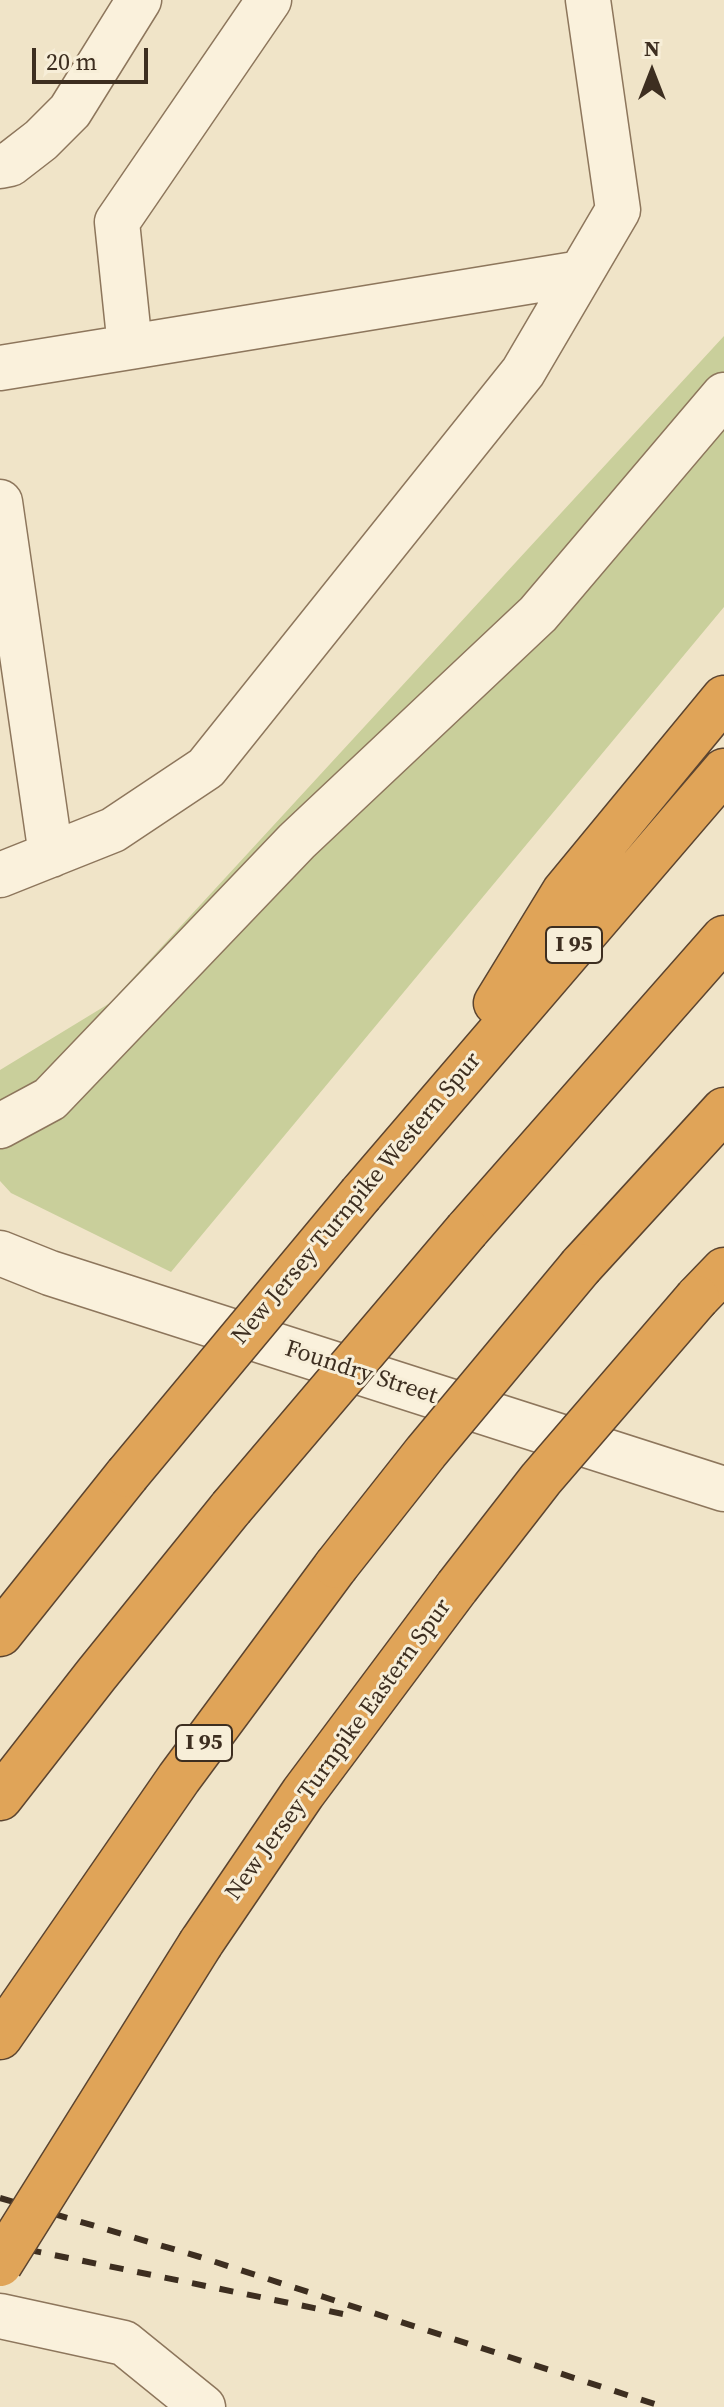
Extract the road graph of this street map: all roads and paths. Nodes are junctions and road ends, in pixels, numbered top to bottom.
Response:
1 (139, 0) edge
2 (269, 0) edge
3 (588, 0) edge
4 (0, 166) edge
5 (581, 273) junction
6 (130, 347) junction
7 (0, 368) edge
8 (724, 395) edge
9 (0, 502) edge
10 (724, 698) edge
11 (724, 771) edge
12 (51, 855) junction
13 (0, 875) edge
14 (724, 938) edge
15 (724, 1110) edge
16 (425, 1119) junction
17 (0, 1126) edge
18 (10, 1271) edge
19 (711, 1284) edge
20 (724, 1489) edge
21 (0, 1634) edge
22 (0, 1798) edge
23 (0, 2037) edge
24 (0, 2264) edge
25 (0, 2316) edge
26 (203, 2407) edge

1 - 4 street
2 - 6 street
3 - 5 street
5 - 6 street
5 - 12 street
6 - 7 street
8 - 17 street
9 - 12 street
10 - 16 highway
11 - 16 highway, New Jersey Turnpike Western Spur / I 95
12 - 13 street
14 - 22 highway, bridge
15 - 23 highway, I 95, bridge
16 - 21 highway, New Jersey Turnpike Western Spur / I 95, bridge
18 - 20 street, Foundry Street
19 - 24 highway, New Jersey Turnpike Eastern Spur, bridge
25 - 26 street

